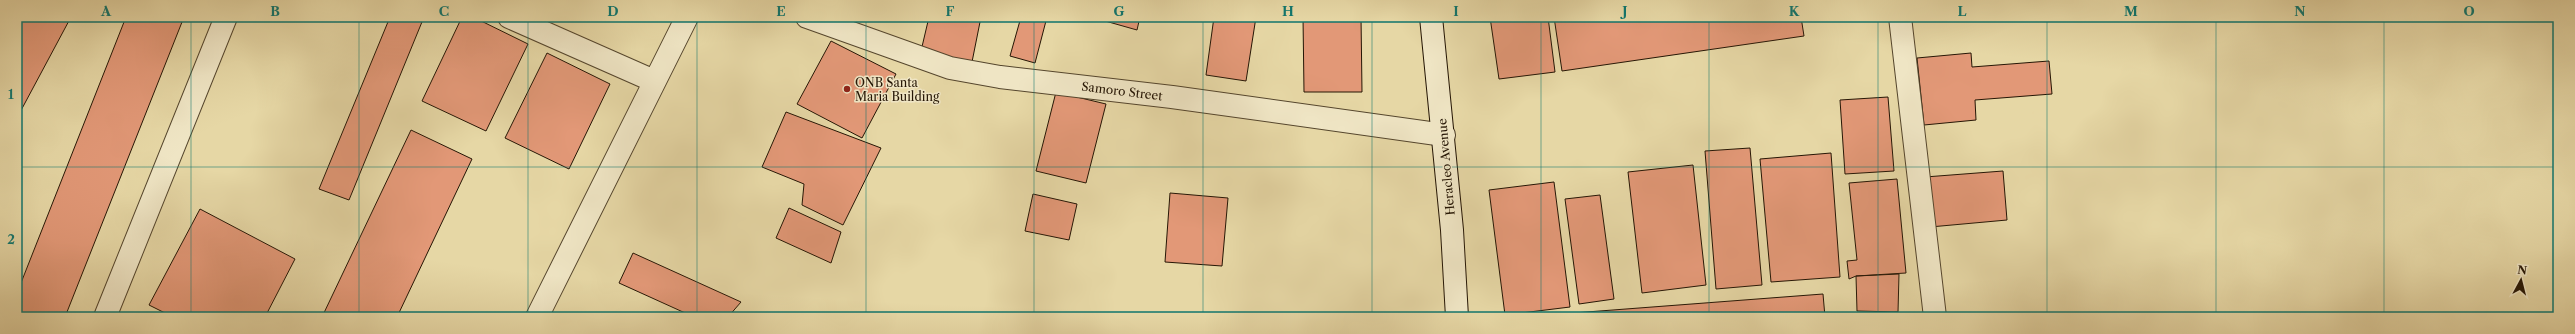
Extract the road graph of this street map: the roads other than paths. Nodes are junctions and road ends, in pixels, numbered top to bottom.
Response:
1 (226, 17) edge
2 (509, 17) edge
3 (687, 17) edge
4 (807, 17) edge
5 (1431, 17) edge
6 (1900, 17) edge
7 (654, 81) junction
8 (1444, 135) junction
9 (105, 317) edge
10 (537, 317) edge
11 (1457, 317) edge
12 (1935, 317) edge

1 - 9 street
2 - 7 street
3 - 7 street
4 - 8 street, Samoro Street
5 - 8 street, Heracleo Avenue
6 - 12 street
7 - 10 street
8 - 11 street, Heracleo Avenue

